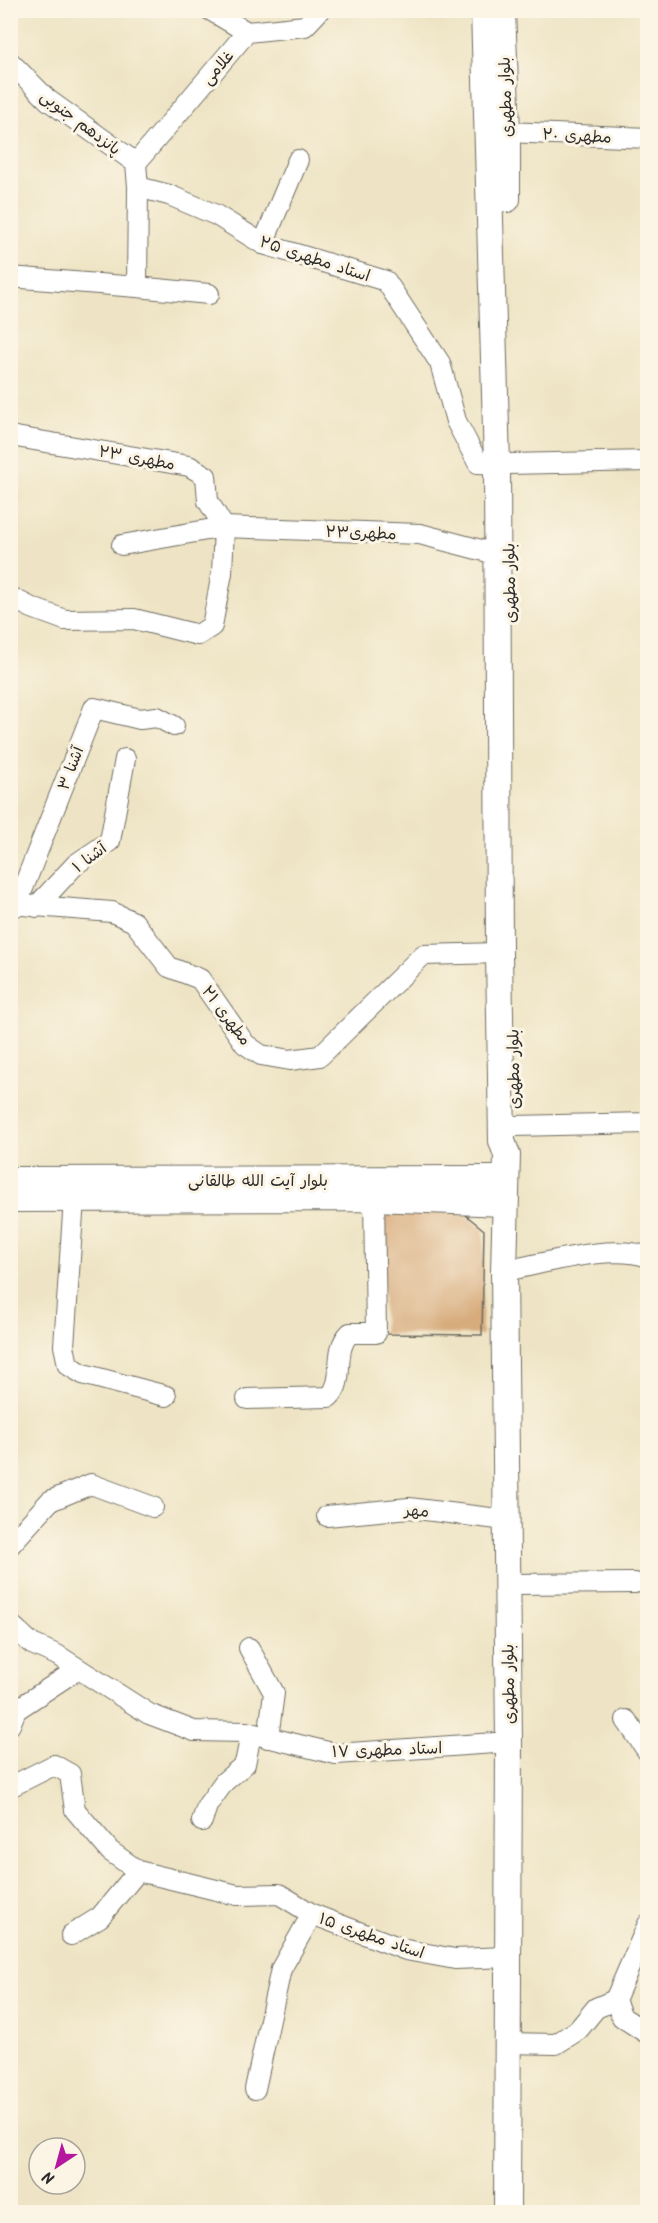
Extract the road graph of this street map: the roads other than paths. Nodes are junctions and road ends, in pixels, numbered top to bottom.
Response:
1 (210, 10) edge
2 (320, 10) edge
3 (484, 10) edge
4 (502, 10) edge
5 (248, 32) junction
6 (10, 62) edge
7 (507, 132) junction
8 (648, 138) edge
9 (298, 160) dead end
10 (136, 163) junction
11 (138, 187) junction
12 (263, 244) junction
13 (10, 277) edge
14 (136, 287) junction
15 (209, 294) dead end
16 (10, 436) edge
17 (648, 461) edge
18 (502, 464) junction
19 (224, 527) junction
20 (122, 545) dead end
21 (496, 554) junction
22 (10, 597) edge
23 (174, 726) dead end
24 (125, 759) dead end
25 (21, 906) edge
26 (499, 953) junction
27 (507, 1070) junction
28 (648, 1123) edge
29 (514, 1126) junction
30 (506, 1179) junction
31 (10, 1180) edge
32 (374, 1198) junction
33 (10, 1199) edge
34 (74, 1199) junction
35 (648, 1257) edge
36 (504, 1271) junction
37 (166, 1396) dead end
38 (247, 1399) dead end
39 (153, 1508) dead end
40 (327, 1516) dead end
41 (506, 1520) junction
42 (10, 1545) edge
43 (636, 1583) dead end
44 (507, 1584) junction
45 (10, 1624) edge
46 (32, 1644) junction
47 (10, 1647) edge
48 (249, 1648) dead end
49 (78, 1669) junction
50 (626, 1720) dead end
51 (10, 1725) edge
52 (260, 1736) junction
53 (509, 1742) junction
54 (648, 1752) edge
55 (10, 1787) edge
56 (202, 1821) dead end
57 (138, 1870) junction
58 (312, 1914) junction
59 (648, 1924) edge
60 (71, 1935) dead end
61 (507, 1957) junction
62 (615, 2000) junction
63 (648, 2034) edge
64 (507, 2043) junction
65 (255, 2089) dead end
66 (507, 2212) edge

1 - 5 street
2 - 5 street
3 - 18 main road, بلوار مطهری
4 - 7 main road, بلوار مطهری
5 - 10 street, غلامی
6 - 10 street, پانزدهم جنوبی
7 - 8 street, مطهری ۲۰
7 - 18 main road, بلوار مطهری
9 - 12 street
10 - 11 street, پانزدهم جنوبی
11 - 12 street, استاد مطهری ۲۵
11 - 14 street, پانزدهم جنوبی
12 - 18 street, استاد مطهری ۲۵
13 - 14 street
14 - 15 street
16 - 19 street, مطهری ۲۳
17 - 18 street
18 - 21 main road, بلوار مطهری
18 - 27 main road, بلوار مطهری
19 - 20 street, مطهری۲۳
19 - 21 street, مطهری۲۳
19 - 22 street
21 - 26 main road, بلوار مطهری
23 - 25 street, آشنا ۳
24 - 25 street, آشنا ۱
25 - 26 street, مطهری ۲۱
26 - 27 main road, بلوار مطهری
27 - 29 main road, بلوار مطهری
27 - 30 main road, بلوار مطهری
28 - 29 street
29 - 30 main road, بلوار مطهری
30 - 31 main road, بلوار آیت الله طالقانی
30 - 32 main road, بلوار آیت الله طالقانی
30 - 36 main road, بلوار مطهری
32 - 34 main road, بلوار آیت الله طالقانی
32 - 38 street
33 - 34 main road, بلوار آیت الله طالقانی
34 - 37 street
35 - 36 street
36 - 41 main road, بلوار مطهری
39 - 42 street
40 - 41 street, مهر
41 - 44 main road, بلوار مطهری
43 - 44 street
44 - 53 main road, بلوار مطهری
45 - 46 street, استاد مطهری ۱۷
46 - 47 street
46 - 49 street, استاد مطهری ۱۷
48 - 52 street
49 - 51 street
49 - 52 street, استاد مطهری ۱۷
50 - 54 street
52 - 53 street, استاد مطهری ۱۷
52 - 56 street
53 - 61 main road, بلوار مطهری
55 - 57 street, استاد مطهری ۱۵
57 - 58 street, استاد مطهری ۱۵
57 - 60 street
58 - 61 street, استاد مطهری ۱۵
58 - 65 street
59 - 62 street
61 - 64 main road, بلوار مطهری
62 - 63 street
62 - 64 street
64 - 66 main road, بلوار مطهری

